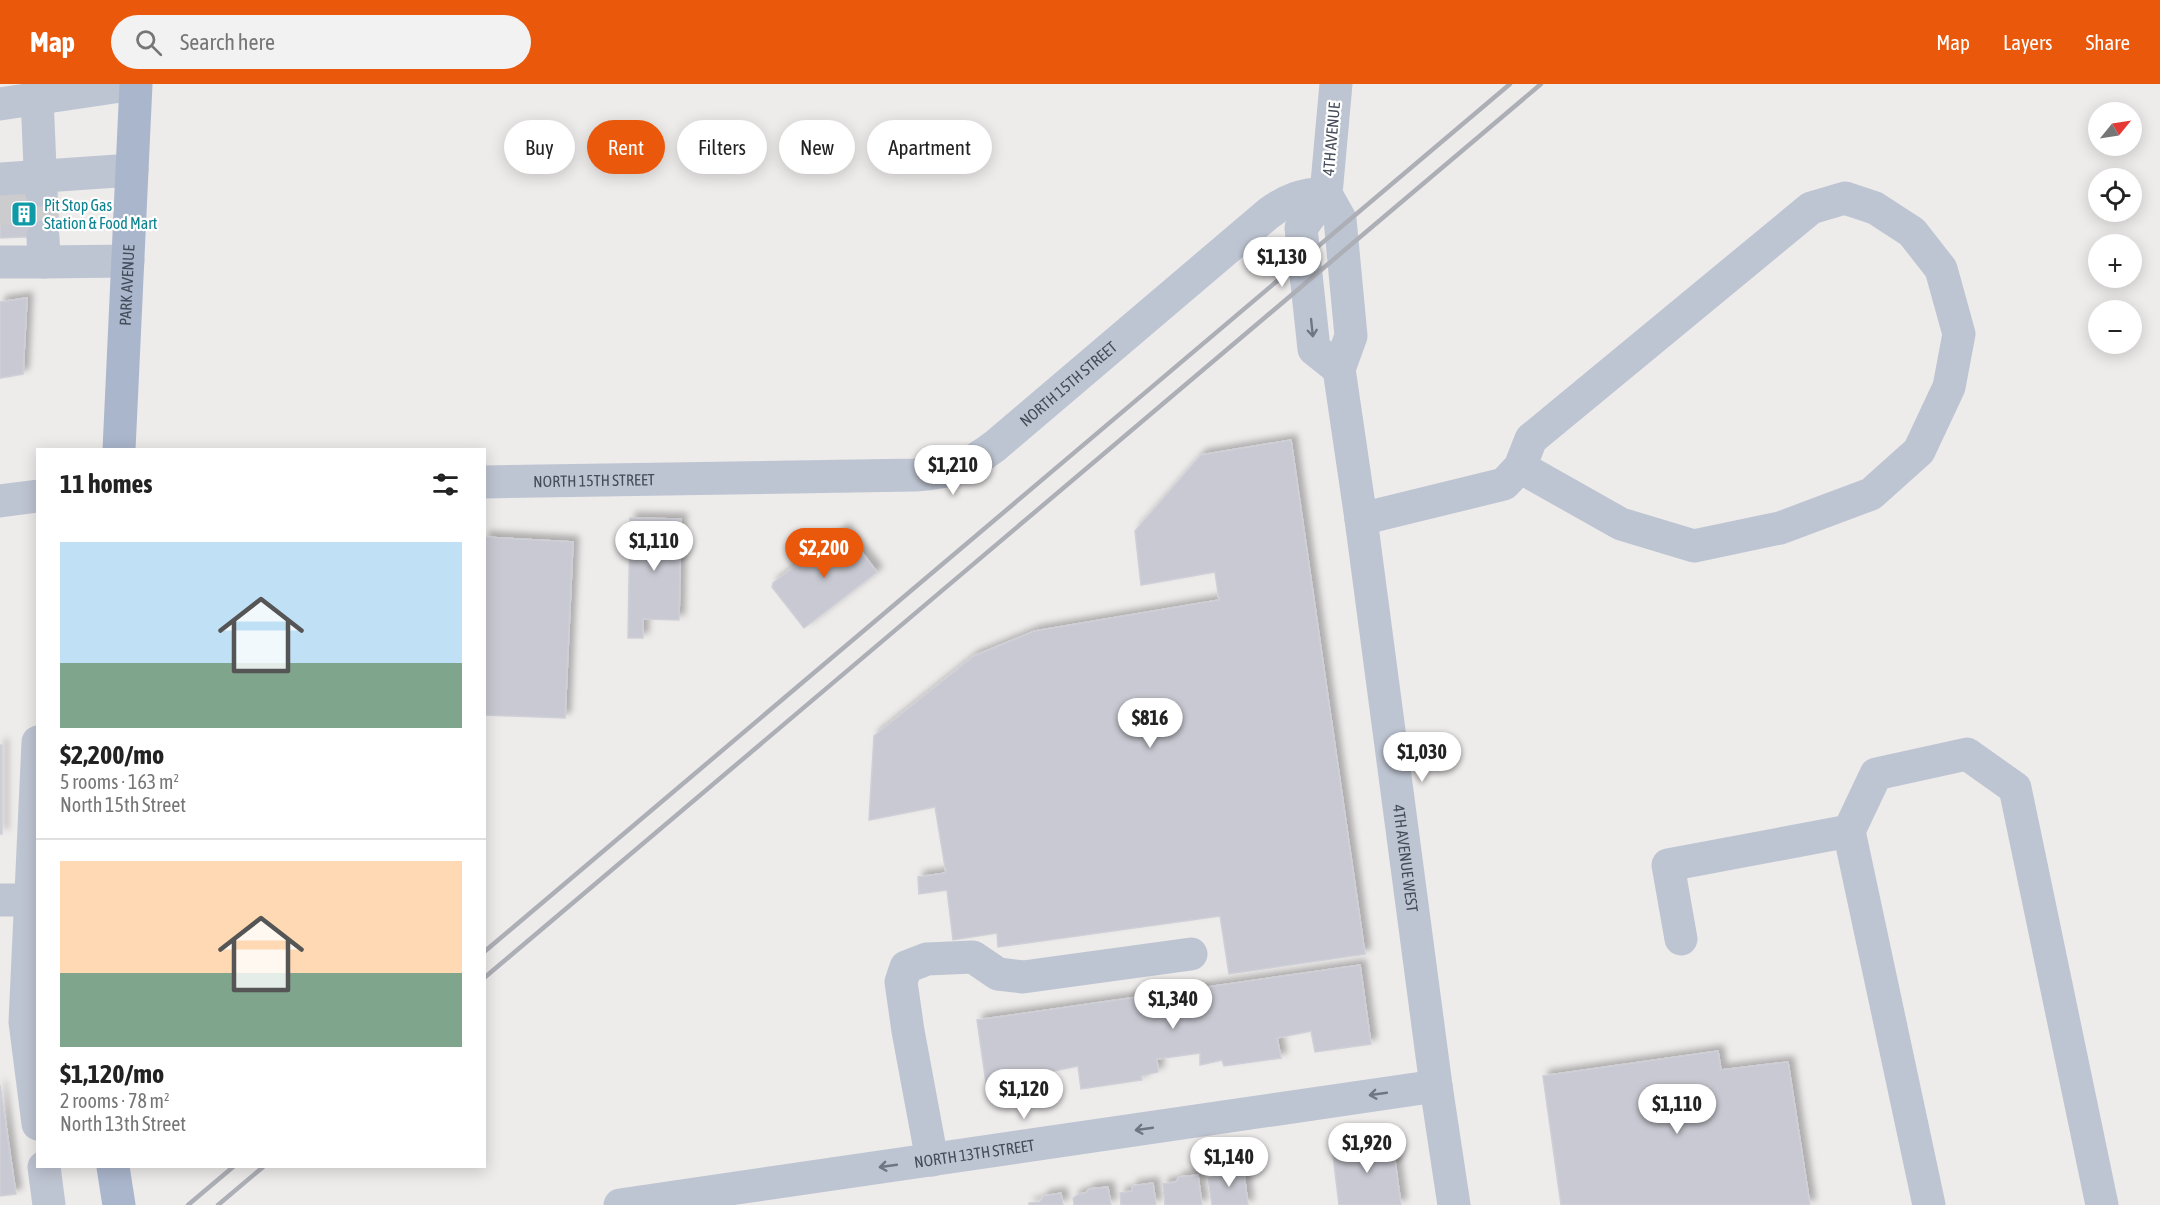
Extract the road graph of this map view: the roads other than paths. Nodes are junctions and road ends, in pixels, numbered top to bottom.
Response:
1 (135, 84) edge
2 (1336, 84) edge
3 (37, 98) junction
4 (0, 104) edge
5 (132, 170) junction
6 (20, 183) edge
7 (1326, 194) junction
8 (22, 252) edge
9 (128, 261) junction
10 (1339, 369) joint
11 (119, 448) edge
12 (1520, 467) junction
13 (486, 482) edge
14 (36, 496) edge
15 (0, 501) edge
16 (1361, 519) junction
17 (36, 756) edge
18 (1849, 831) junction
19 (15, 900) edge
20 (1681, 939) dead end
21 (1191, 954) dead end
22 (1436, 1086) junction
23 (36, 1108) edge
24 (932, 1160) junction
25 (44, 1168) edge
26 (113, 1168) edge
27 (702, 1199) edge
28 (49, 1205) edge
29 (118, 1205) edge
30 (620, 1205) edge
31 (1454, 1205) edge
32 (1929, 1205) edge
33 (2102, 1205) edge

1 - 3 street
1 - 5 main road, PARK AVENUE
2 - 7 street, 4TH AVENUE
3 - 4 street
3 - 6 street
5 - 6 street
5 - 9 main road, PARK AVENUE
7 - 10 street, 4TH AVENUE
7 - 13 street, NORTH 15TH STREET
8 - 9 street
9 - 11 main road, PARK AVENUE
10 - 16 street, 4TH AVENUE WEST
12 - 12 street
12 - 16 street
14 - 15 street
16 - 22 street, 4TH AVENUE WEST
17 - 19 street
18 - 20 street
18 - 32 street
18 - 33 street
19 - 23 street
21 - 24 street
22 -> 24 street, NORTH 13TH STREET
22 - 31 street, 4TH AVENUE WEST
24 -> 27 street, NORTH 13TH STREET
25 - 28 street
26 - 29 main road
27 - 30 street, NORTH 13TH STREET

